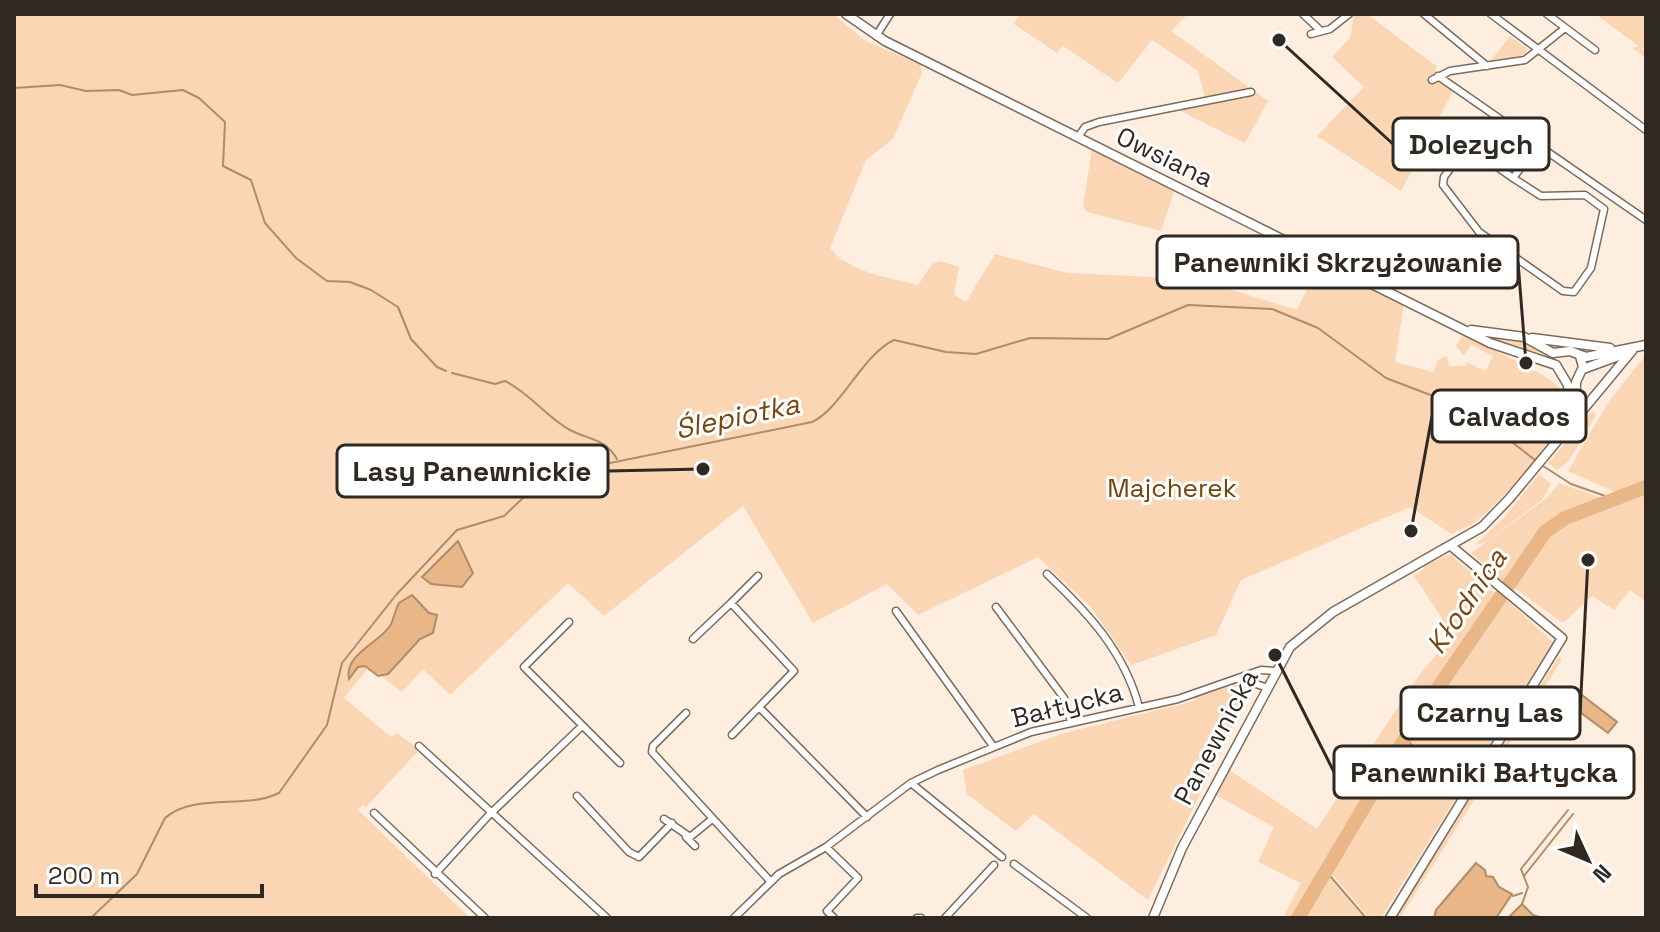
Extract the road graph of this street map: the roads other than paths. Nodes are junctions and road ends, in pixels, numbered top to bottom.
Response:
1 (846, 14) edge
2 (890, 14) edge
3 (1303, 14) edge
4 (1349, 14) edge
5 (1424, 14) edge
6 (1491, 14) edge
7 (1547, 14) edge
8 (1565, 28) junction
9 (1321, 31) junction
10 (1311, 34) dead end
11 (876, 36) junction
12 (1539, 50) junction
13 (1595, 50) dead end
14 (1487, 66) junction
15 (1251, 92) dead end
16 (1646, 130) edge
17 (1078, 137) junction
18 (1537, 146) junction
19 (1513, 178) junction
20 (1646, 220) edge
21 (1470, 330) junction
22 (1495, 333) junction
23 (1527, 338) junction
24 (1490, 343) junction
25 (1645, 345) edge
26 (1620, 348) junction
27 (1631, 352) junction
28 (1561, 354) junction
29 (1580, 356) junction
30 (1556, 365) junction
31 (1580, 373) junction
32 (1564, 378) junction
33 (1572, 421) junction
34 (1451, 546) junction
35 (1047, 574) dead end
36 (758, 576) dead end
37 (731, 603) junction
38 (996, 607) dead end
39 (896, 611) dead end
40 (569, 622) dead end
41 (693, 639) dead end
42 (1274, 671) junction
43 (1238, 678) junction
44 (1265, 687) junction
45 (1139, 707) junction
46 (760, 708) junction
47 (686, 713) dead end
48 (1071, 722) junction
49 (582, 726) junction
50 (732, 735) dead end
51 (419, 746) dead end
52 (993, 746) junction
53 (620, 763) dead end
54 (911, 783) junction
55 (577, 796) dead end
56 (495, 812) junction
57 (374, 813) dead end
58 (867, 817) junction
59 (664, 819) dead end
60 (711, 820) junction
61 (672, 823) junction
62 (686, 837) junction
63 (695, 846) dead end
64 (826, 847) junction
65 (1002, 857) dead end
66 (1014, 864) dead end
67 (994, 865) dead end
68 (435, 874) junction
69 (770, 881) junction
70 (827, 911) junction
71 (485, 918) edge
72 (607, 918) edge
73 (734, 918) edge
74 (820, 918) edge
75 (834, 918) edge
76 (945, 918) edge
77 (1087, 918) edge
78 (1153, 918) edge
79 (1390, 918) edge

1 - 11 street, Owsiana
2 - 11 street
3 - 9 street
4 - 9 street
5 - 14 street
6 - 12 street
7 - 8 street
8 - 12 street
8 - 13 street
9 - 10 street
11 - 17 street, Owsiana
12 - 14 street
12 - 16 street
14 - 18 street
15 - 17 street
17 - 21 street, Owsiana
18 - 19 street
18 - 20 street
19 - 19 street
21 - 22 street, Owsiana
21 - 24 street, Owsiana
22 - 23 street, Owsiana
22 - 24 street
23 - 26 street
23 - 28 street, Owsiana
24 - 30 street, Owsiana
25 - 26 street
25 - 27 street
26 - 29 street
27 - 31 street
27 - 33 street, Panewnicka
28 - 29 street
28 - 30 street
29 - 31 street
30 - 32 street
31 - 32 street
31 - 33 street
32 - 33 street
33 - 34 street, Panewnicka
34 - 42 street, Panewnicka
34 - 79 street
35 - 45 street
36 - 37 street
37 - 41 street
37 - 46 street
38 - 48 street
39 - 52 street
40 - 49 street
42 - 43 street, Bałtycka
42 - 44 street, Panewnicka
43 - 44 street
43 - 45 street, Bałtycka
44 - 78 street, Panewnicka
45 - 48 street, Bałtycka
46 - 50 street
46 - 58 street
47 - 60 street
48 - 52 street, Bałtycka
49 - 53 street
49 - 56 street
51 - 56 street
52 - 54 street, Bałtycka
54 - 58 street, Bałtycka
54 - 65 street
55 - 61 street
56 - 68 street
56 - 72 street
57 - 68 street
58 - 64 street, Bałtycka
59 - 61 street
60 - 62 street
60 - 69 street
61 - 62 street
62 - 63 street
64 - 69 street, Bałtycka
64 - 70 street
66 - 77 street
67 - 76 street
68 - 71 street
69 - 73 street, Bałtycka
70 - 74 street
70 - 75 street

